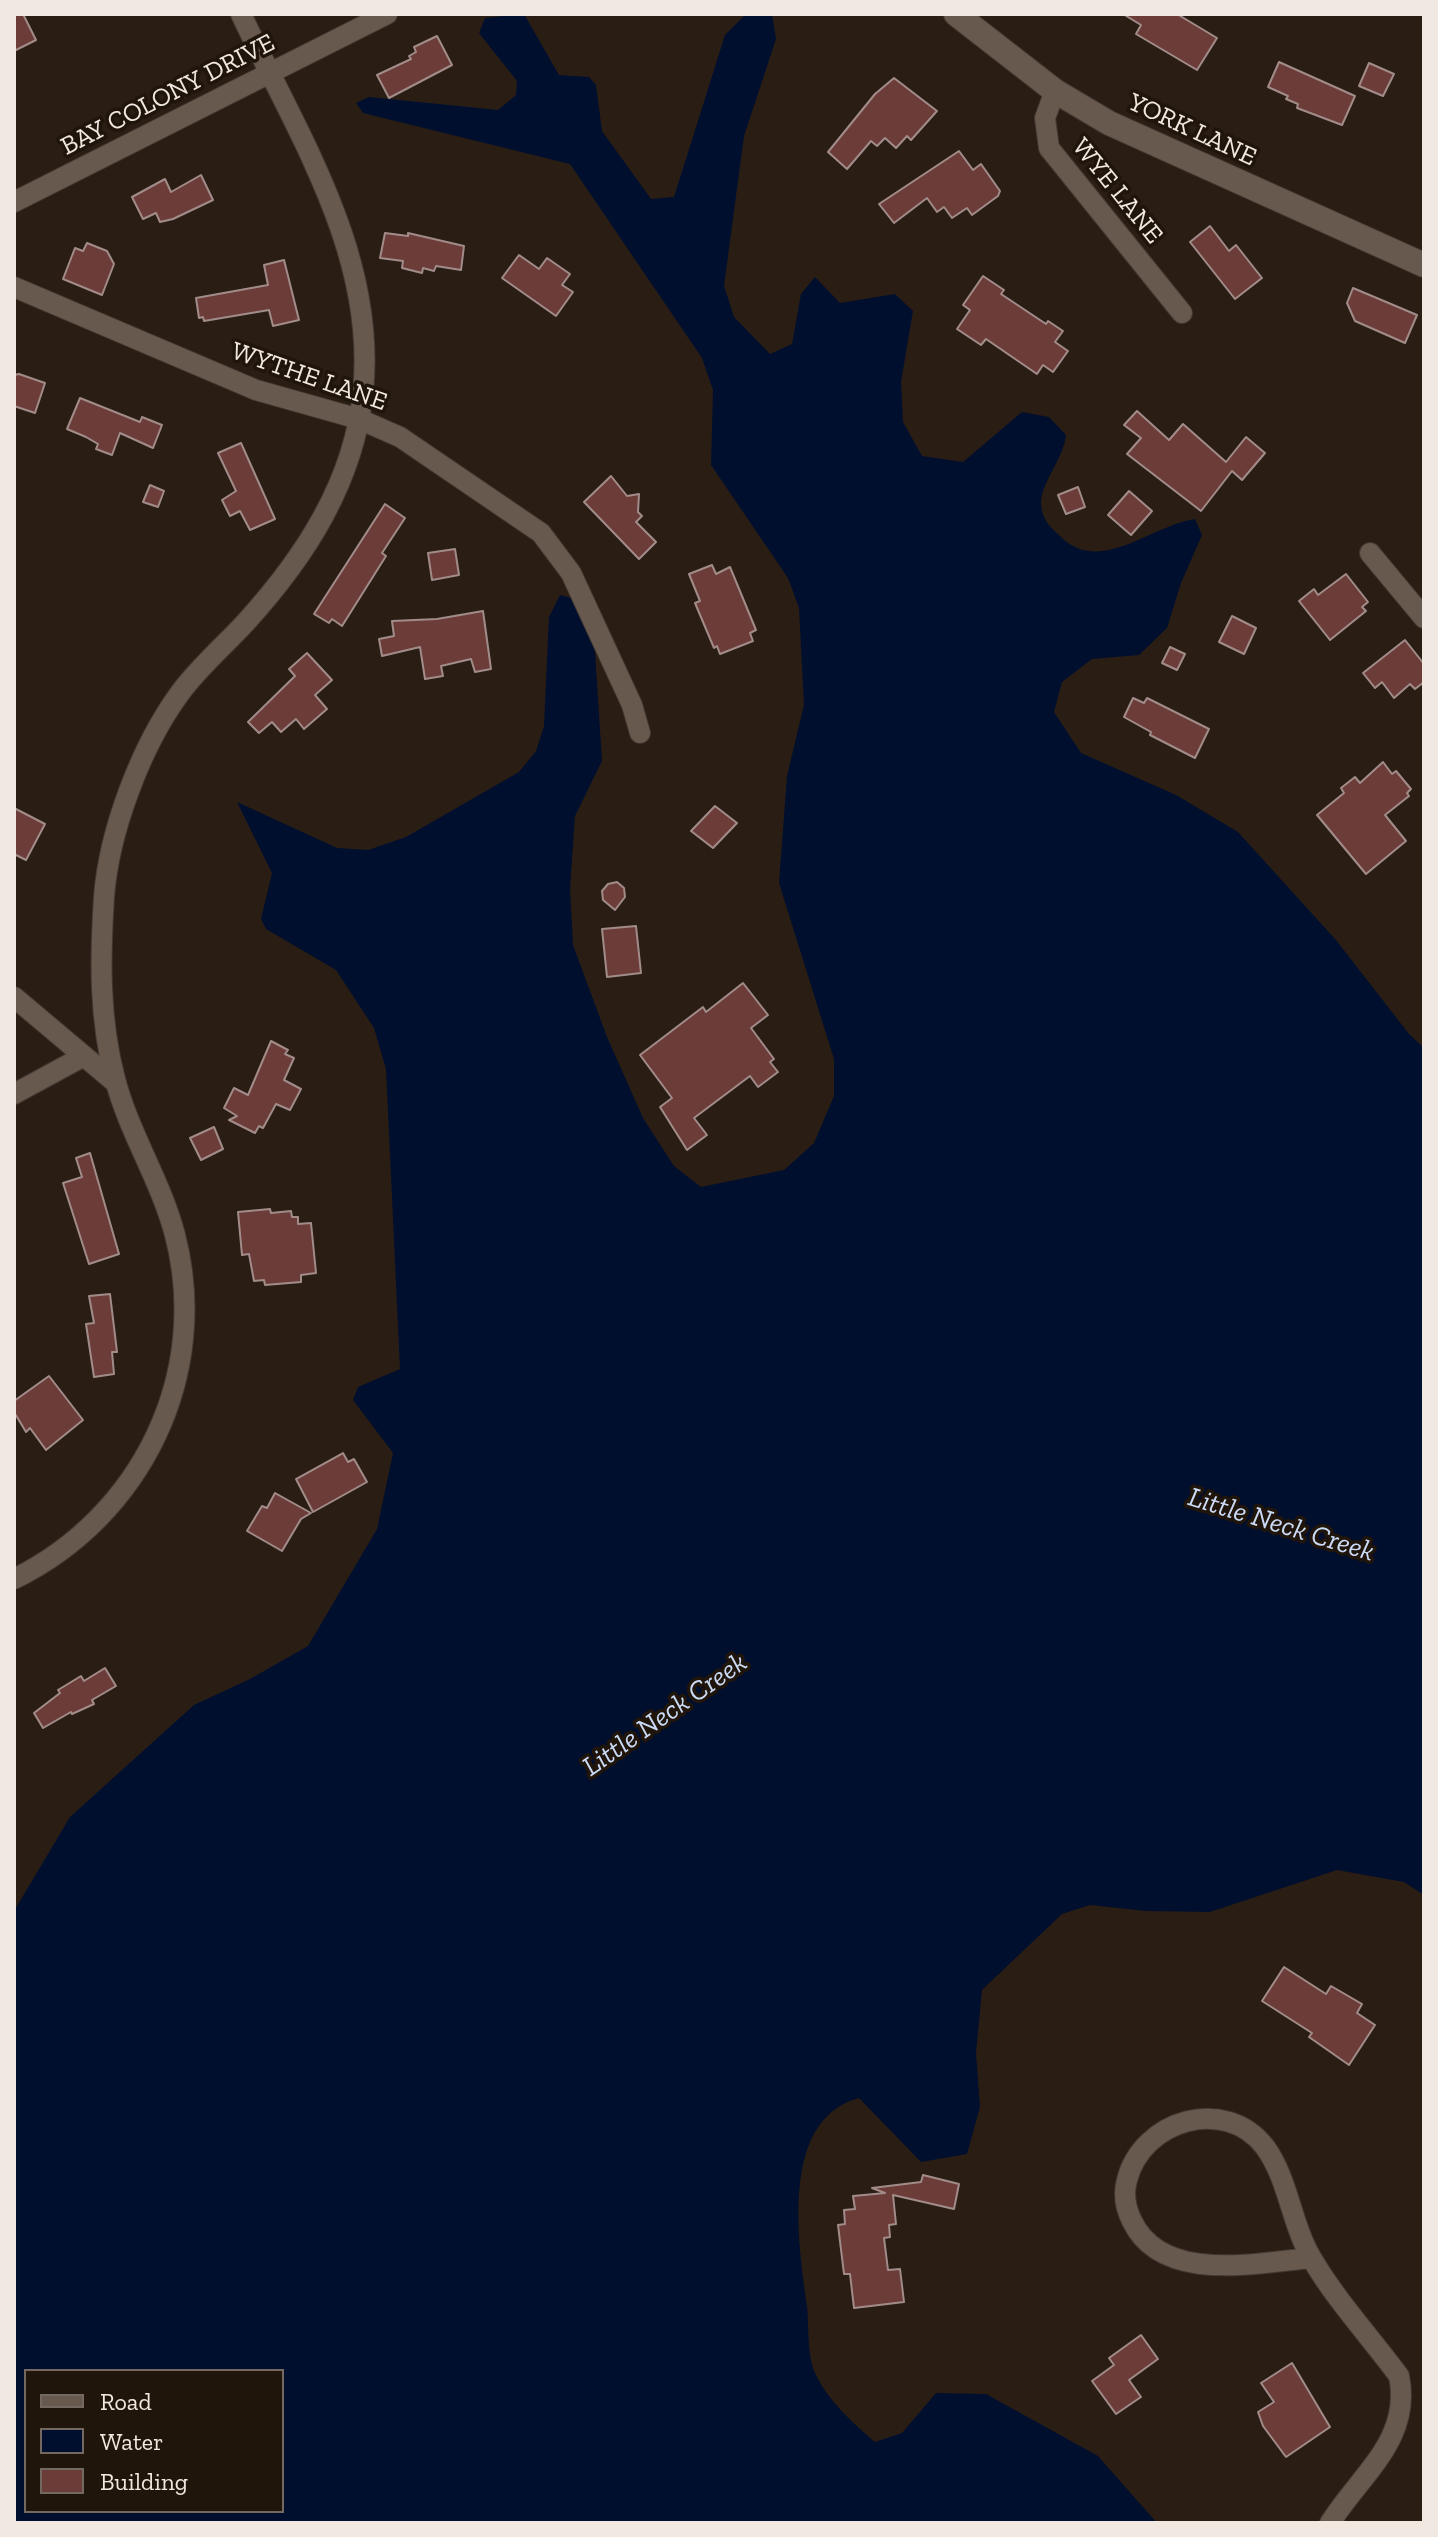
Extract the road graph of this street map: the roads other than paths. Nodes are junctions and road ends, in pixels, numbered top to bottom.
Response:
1 (241, 14) edge
2 (387, 14) edge
3 (956, 14) edge
4 (269, 74) junction
5 (1055, 91) junction
6 (14, 202) edge
7 (1424, 265) edge
8 (14, 287) edge
9 (1182, 313) dead end
10 (359, 419) junction
11 (1370, 553) dead end
12 (1424, 618) edge
13 (640, 733) dead end
14 (14, 997) edge
15 (84, 1056) junction
16 (116, 1083) junction
17 (14, 1094) edge
18 (14, 1579) edge
19 (1311, 2258) junction
20 (1330, 2523) edge

1 - 4 street
2 - 4 street, BAY COLONY DRIVE
3 - 5 street, YORK LANE
4 - 6 street, BAY COLONY DRIVE
4 - 10 street
5 - 7 street, YORK LANE
5 - 9 street, WYE LANE
8 - 10 street, WYTHE LANE
10 - 13 street, WYTHE LANE
10 - 16 street
11 - 12 street
14 - 15 street
15 - 16 street
15 - 17 street
16 - 18 street
19 - 19 street
19 - 20 street

